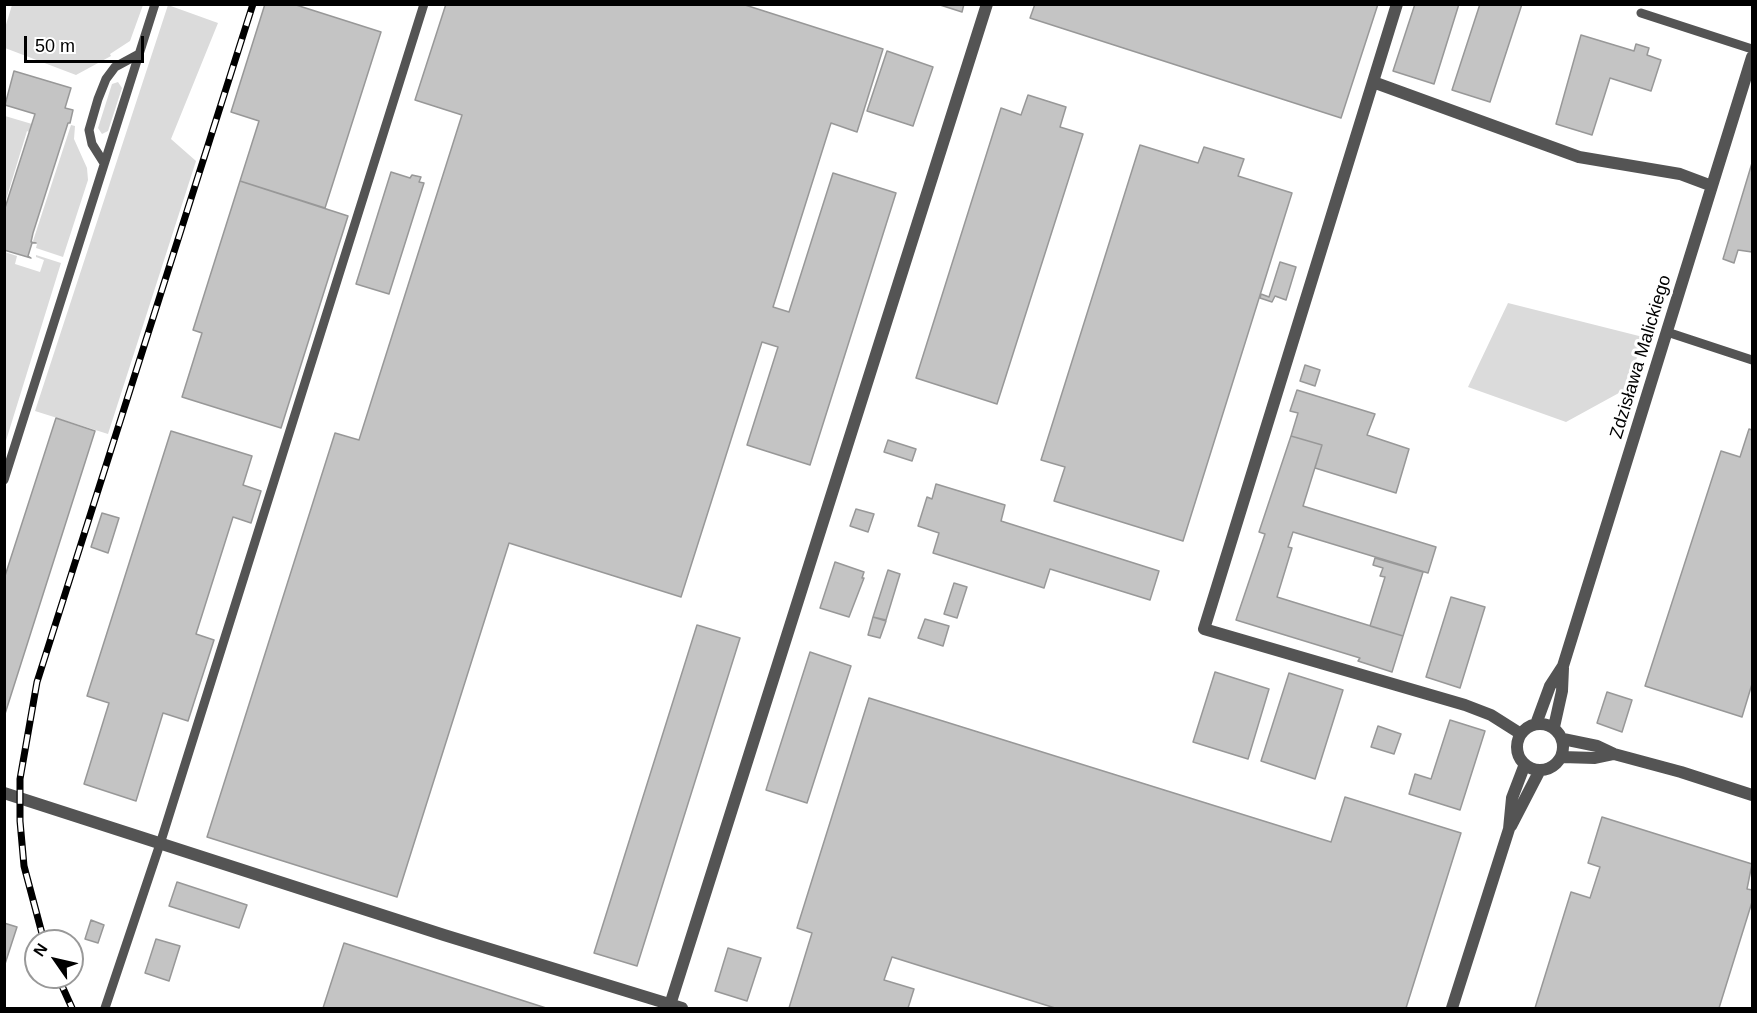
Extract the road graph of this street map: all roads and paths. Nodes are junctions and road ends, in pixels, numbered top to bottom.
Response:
1 (154, 4) edge
2 (424, 4) edge
3 (987, 4) edge
4 (1397, 4) edge
5 (1641, 13) dead end
6 (1752, 49) edge
7 (139, 54) junction
8 (1752, 57) edge
9 (1373, 82) junction
10 (104, 163) junction
11 (1712, 186) junction
12 (1666, 332) junction
13 (1752, 360) edge
14 (4, 480) edge
15 (1563, 666) junction
16 (1536, 724) junction
17 (1554, 728) junction
18 (1521, 734) junction
19 (1563, 739) junction
20 (1614, 754) junction
21 (1562, 757) junction
22 (1525, 765) junction
23 (1540, 770) junction
24 (4, 794) edge
25 (1752, 795) edge
26 (1509, 829) junction
27 (160, 844) junction
28 (674, 1007) edge
29 (105, 1008) edge
30 (1452, 1008) edge

1 - 7 lane
2 - 27 lane
3 - 28 street
4 - 9 street
5 - 6 lane
7 - 10 lane
7 - 10 lane
8 - 11 street, Zdzisława Malickiego
9 - 11 street
9 - 18 street
10 - 14 lane
11 - 12 street, Zdzisława Malickiego
12 - 13 lane
12 - 15 street, Zdzisława Malickiego
15 - 16 street, Zdzisława Malickiego
15 - 17 street, Zdzisława Malickiego
16 - 17 street
16 - 18 street
17 - 19 street
18 - 22 street
19 - 20 street
19 - 21 street
20 - 21 street
20 - 25 street
21 - 23 street
22 - 23 street
22 - 26 street
23 - 26 street
24 - 27 street
26 - 30 street
27 - 28 street
27 - 29 lane

